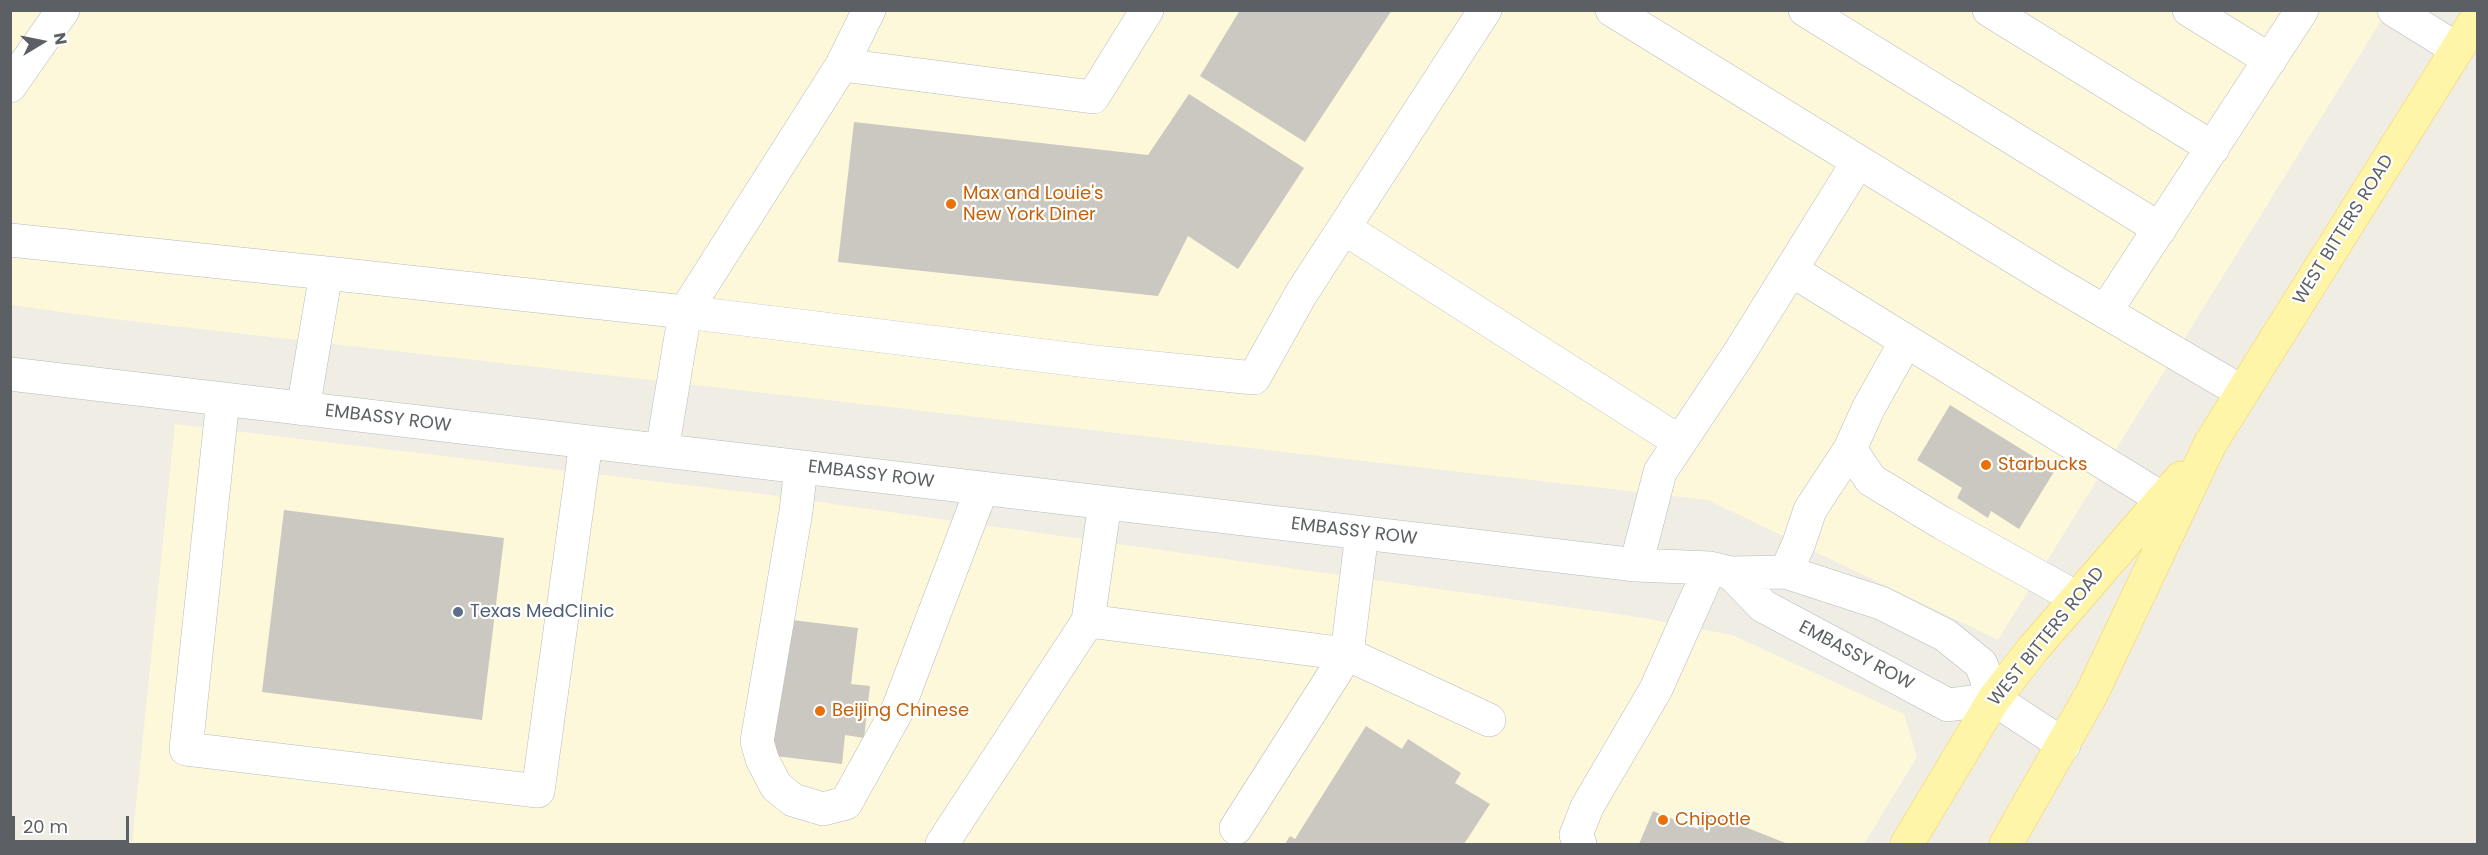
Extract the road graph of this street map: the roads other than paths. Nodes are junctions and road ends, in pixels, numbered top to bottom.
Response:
1 (63, 10) edge
2 (869, 10) edge
3 (1147, 10) edge
4 (1485, 10) edge
5 (1612, 10) edge
6 (1805, 10) edge
7 (1989, 10) edge
8 (2189, 10) edge
9 (2301, 10) edge
10 (2394, 10) edge
11 (2478, 16) edge
12 (2457, 49) junction
13 (2270, 60) junction
14 (842, 64) junction
15 (10, 86) edge
16 (2213, 148) junction
17 (1858, 162) junction
18 (1344, 228) junction
19 (2160, 229) junction
20 (10, 240) edge
21 (1791, 270) junction
22 (326, 273) junction
23 (685, 312) junction
24 (2105, 312) junction
25 (1906, 341) junction
26 (10, 374) edge
27 (2242, 392) junction
28 (223, 399) junction
29 (303, 409) junction
30 (586, 442) junction
31 (1680, 442) junction
32 (1850, 449) junction
33 (662, 451) junction
34 (801, 467) junction
35 (982, 488) junction
36 (1105, 503) junction
37 (2171, 504) junction
38 (1362, 533) junction
39 (1636, 565) junction
40 (1721, 571) junction
41 (1786, 572) junction
42 (2077, 598) junction
43 (1088, 621) junction
44 (1347, 654) junction
45 (1994, 699) junction
46 (1489, 720) dead end
47 (2064, 745) junction
48 (1236, 828) dead end
49 (1575, 841) edge
50 (942, 844) edge
51 (1907, 844) edge
52 (2006, 844) edge

1 - 15 street
2 - 14 street
3 - 14 street
4 - 18 street
5 - 17 street
6 - 19 street
7 - 16 street
8 - 13 street
9 - 13 street
10 - 12 street
11 - 12 main road, WEST BITTERS ROAD
12 - 27 main road, WEST BITTERS ROAD
13 - 16 street
14 - 23 street
16 - 19 street
17 - 21 street
17 - 24 street
18 - 23 street
18 - 31 street
19 - 24 street
20 - 22 street
21 - 25 street
21 - 31 street
22 - 23 street
22 - 29 street
23 - 33 street
24 - 27 street
25 - 32 street
25 - 37 street
26 - 28 street, EMBASSY ROW
27 - 37 main road, WEST BITTERS ROAD
28 - 29 street, EMBASSY ROW
28 - 30 street
29 - 30 street, EMBASSY ROW
30 - 33 street, EMBASSY ROW
31 - 39 street
32 - 41 street
32 - 42 street
33 - 34 street, EMBASSY ROW
34 - 35 street, EMBASSY ROW
34 - 35 street
35 - 36 street, EMBASSY ROW
36 - 38 street, EMBASSY ROW
36 - 43 street
37 - 42 main road, WEST BITTERS ROAD
37 - 47 main road, WEST BITTERS ROAD
38 - 39 street, EMBASSY ROW
38 - 44 street
39 - 40 street, EMBASSY ROW
40 - 41 street, EMBASSY ROW
40 - 45 street, EMBASSY ROW
40 - 49 street
41 - 45 street, EMBASSY ROW
42 - 45 main road, WEST BITTERS ROAD
43 - 44 street
43 - 50 street
44 - 46 street
44 - 48 street
45 - 47 street
45 - 51 main road, WEST BITTERS ROAD
47 - 52 main road, WEST BITTERS ROAD

